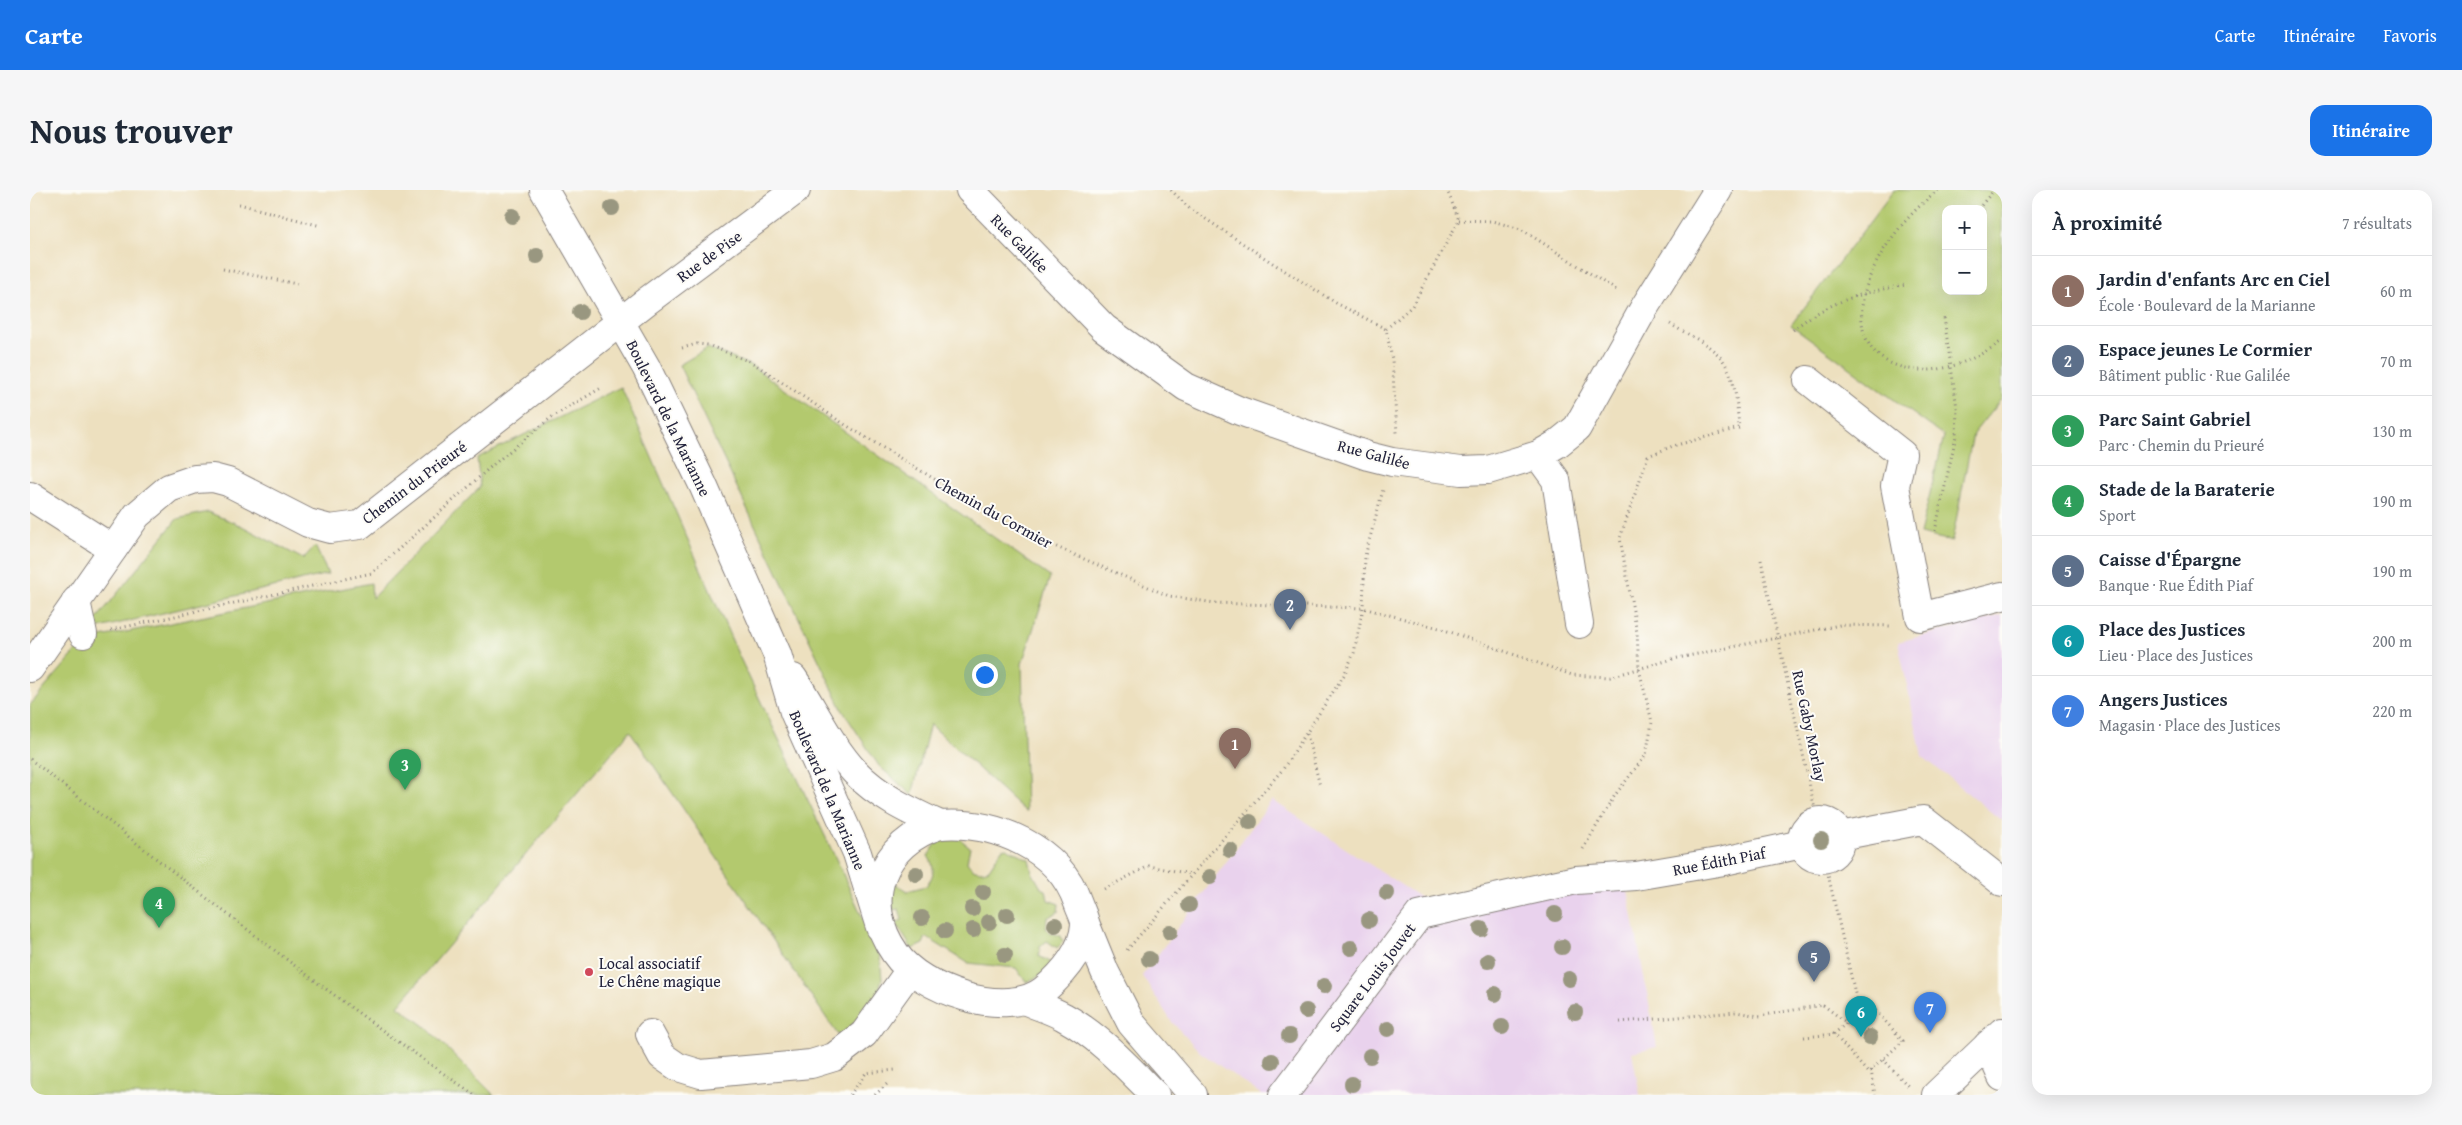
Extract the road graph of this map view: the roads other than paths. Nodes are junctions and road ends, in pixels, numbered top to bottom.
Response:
1 (544, 190) edge
2 (796, 190) edge
3 (970, 190) edge
4 (1718, 190) edge
5 (621, 322) junction
6 (1808, 380) dead end
7 (1538, 455) junction
8 (30, 496) edge
9 (113, 548) junction
10 (2002, 596) edge
11 (76, 601) junction
12 (1579, 624) dead end
13 (83, 634) dead end
14 (777, 654) junction
15 (30, 668) edge
16 (940, 825) junction
17 (1840, 836) junction
18 (1802, 844) junction
19 (1636, 876) joint
20 (2002, 882) edge
21 (1082, 913) junction
22 (880, 927) junction
23 (910, 970) junction
24 (1024, 1000) junction
25 (650, 1034) dead end
26 (1995, 1038) edge
27 (2002, 1077) edge
28 (1925, 1094) edge
29 (1154, 1095) edge
30 (1193, 1095) edge
31 (1283, 1095) edge

1 - 5 street, Boulevard de la Marianne
2 - 5 street, Rue de Pise
3 - 7 street, Rue Galilée
4 - 7 street, Rue Galilée
5 - 9 street, Chemin du Prieuré
5 - 14 street, Boulevard de la Marianne
6 - 10 street
7 - 12 street
8 - 9 street
9 - 11 street, Chemin du Prieuré
11 - 13 street
11 - 15 street, Chemin du Prieuré
14 - 16 street, Boulevard de la Marianne
14 - 22 street, Boulevard de la Marianne
16 - 21 street, Boulevard de la Marianne
16 - 22 street, Boulevard de la Marianne
17 - 18 street
17 - 18 street
17 - 20 street
18 - 19 street, Rue Édith Piaf
19 - 31 street, Square Louis Jouvet
21 - 24 street, Boulevard de la Marianne
21 - 30 street, Boulevard de la Marianne
22 - 23 street, Boulevard de la Marianne
23 - 24 street, Boulevard de la Marianne
23 - 25 street
24 - 29 street, Boulevard de la Marianne
26 - 27 street
26 - 28 street

